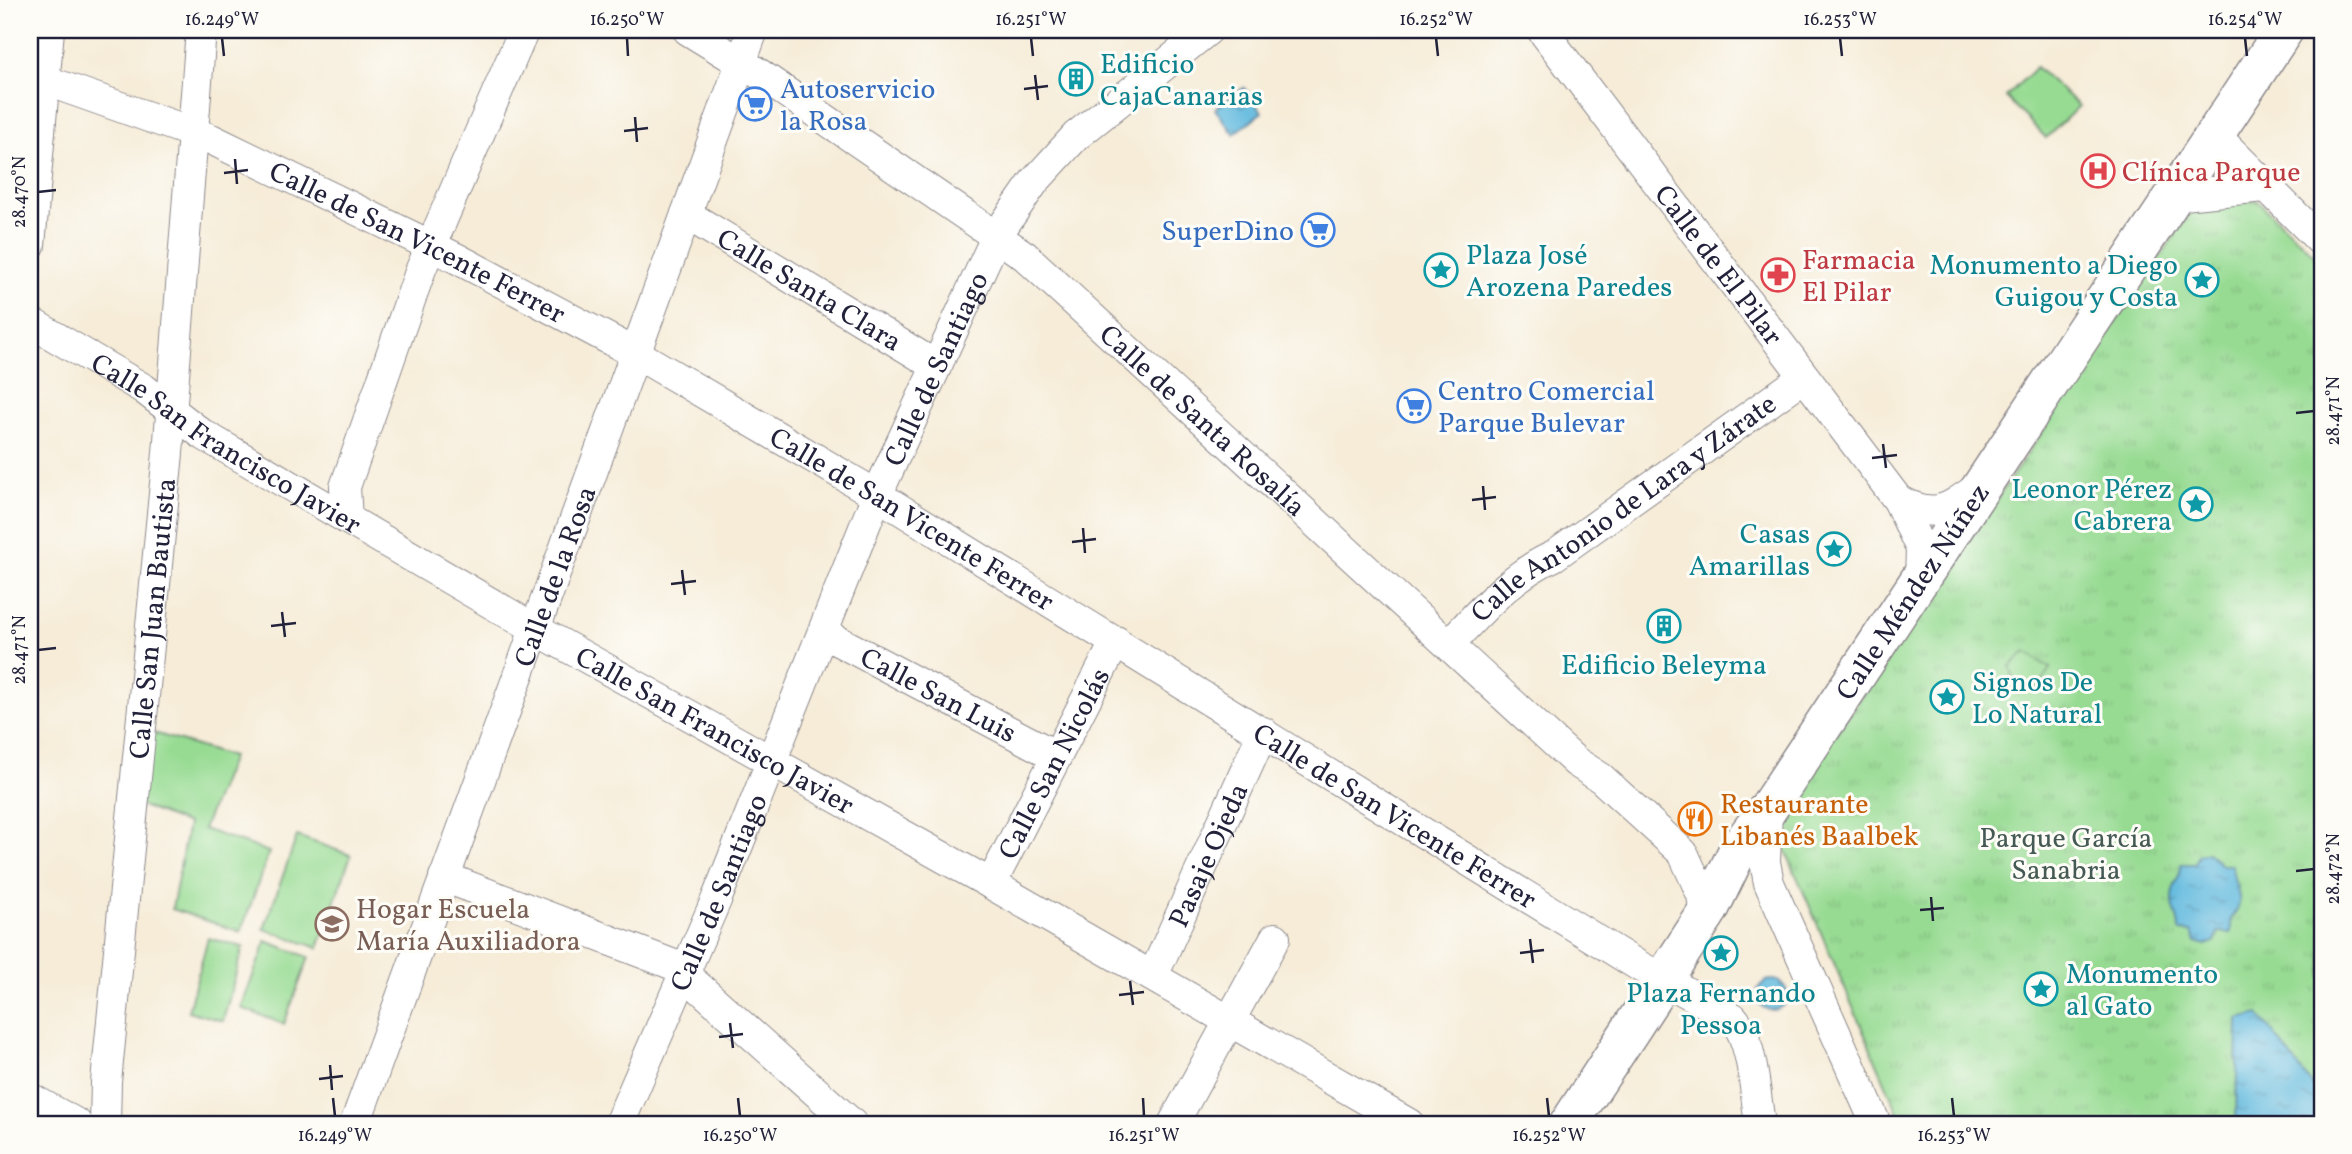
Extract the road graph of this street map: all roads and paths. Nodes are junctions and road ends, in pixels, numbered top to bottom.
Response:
1 (49, 30) edge
2 (201, 30) edge
3 (524, 30) edge
4 (688, 30) edge
5 (753, 30) edge
6 (1208, 30) edge
7 (1542, 30) edge
8 (2284, 30) edge
9 (741, 62) junction
10 (44, 80) junction
11 (194, 132) junction
12 (2214, 134) junction
13 (2264, 187) junction
14 (2173, 196) junction
15 (686, 214) junction
16 (997, 235) junction
17 (2322, 242) edge
18 (30, 245) edge
19 (430, 246) junction
20 (30, 322) edge
21 (635, 353) junction
22 (935, 365) junction
23 (1804, 377) junction
24 (170, 412) junction
25 (1987, 481) junction
26 (877, 495) junction
27 (1898, 500) junction
28 (347, 519) junction
29 (1920, 580) junction
30 (535, 629) junction
31 (823, 633) junction
32 (1116, 641) junction
33 (1449, 644) junction
34 (1263, 732) junction
35 (1056, 756) junction
36 (772, 761) junction
37 (1767, 810) junction
38 (1683, 853) junction
39 (1730, 867) junction
40 (444, 877) junction
41 (1769, 883) junction
42 (991, 884) junction
43 (1704, 917) junction
44 (1275, 937) dead end
45 (685, 972) junction
46 (1153, 976) junction
47 (1664, 978) junction
48 (1228, 1021) junction
49 (30, 1098) edge
50 (77, 1124) edge
51 (106, 1124) edge
52 (355, 1124) edge
53 (619, 1124) edge
54 (852, 1124) edge
55 (1173, 1124) edge
56 (1409, 1124) edge
57 (1569, 1124) edge
58 (1760, 1124) edge
59 (1876, 1124) edge

1 - 10 street
2 - 11 street, Calle San Juan Bautista
3 - 19 street
4 - 9 street, Calle de Santa Rosalía
5 - 9 street, Calle de la Rosa
6 - 16 street, Calle de Santiago
7 - 23 street, Calle de El Pilar
8 - 12 street, Calle Méndez Núñez
9 - 15 street, Calle de la Rosa
9 - 16 street, Calle de Santa Rosalía
10 - 11 street, Calle de San Vicente Ferrer
10 - 18 street
11 - 19 street, Calle de San Vicente Ferrer
11 - 24 street, Calle San Juan Bautista
12 - 13 street
12 - 14 street, Calle Méndez Núñez
13 - 14 street
13 - 17 street
14 - 25 street, Calle Méndez Núñez
15 - 21 street, Calle de la Rosa
15 - 22 street, Calle Santa Clara
16 - 22 street, Calle de Santiago
16 - 33 street, Calle de Santa Rosalía
19 - 21 street, Calle de San Vicente Ferrer
19 - 28 street
20 - 24 street, Calle San Francisco Javier
21 - 26 street, Calle de San Vicente Ferrer
21 - 30 street, Calle de la Rosa
22 - 26 street, Calle de Santiago
23 - 27 street, Calle de El Pilar
23 - 33 street, Calle Antonio de Lara y Zárate
24 - 28 street, Calle San Francisco Javier
24 - 51 street, Calle San Juan Bautista
25 - 27 street
25 - 29 street, Calle Méndez Núñez
26 - 31 street, Calle de Santiago
26 - 32 street, Calle de San Vicente Ferrer
27 - 29 street, Calle de El Pilar
28 - 30 street, Calle San Francisco Javier
29 - 37 street, Calle Méndez Núñez
30 - 36 street, Calle San Francisco Javier
30 - 40 street, Calle de la Rosa
31 - 35 street, Calle San Luis
31 - 36 street, Calle de Santiago
32 - 34 street, Calle de San Vicente Ferrer
32 - 35 street, Calle San Nicolás
33 - 38 street, Calle de Santa Rosalía
34 - 46 street, Pasaje Ojeda
34 - 47 street, Calle de San Vicente Ferrer
35 - 42 street, Calle San Nicolás
36 - 42 street, Calle San Francisco Javier
36 - 45 street, Calle de Santiago
37 - 39 street, Calle Méndez Núñez
37 - 41 street
38 - 39 street
38 - 43 street
39 - 41 street
39 - 43 street, Calle Méndez Núñez
40 - 45 street
40 - 52 street, Calle de la Rosa
41 - 59 street
42 - 46 street, Calle San Francisco Javier
43 - 47 street, Calle Méndez Núñez
44 - 48 street
45 - 53 street, Calle de Santiago
45 - 54 street
46 - 48 street, Calle San Francisco Javier
47 - 57 street, Calle Méndez Núñez
47 - 58 street, Calle de San Vicente Ferrer
48 - 55 street
48 - 56 street, Calle San Francisco Javier
49 - 50 street

